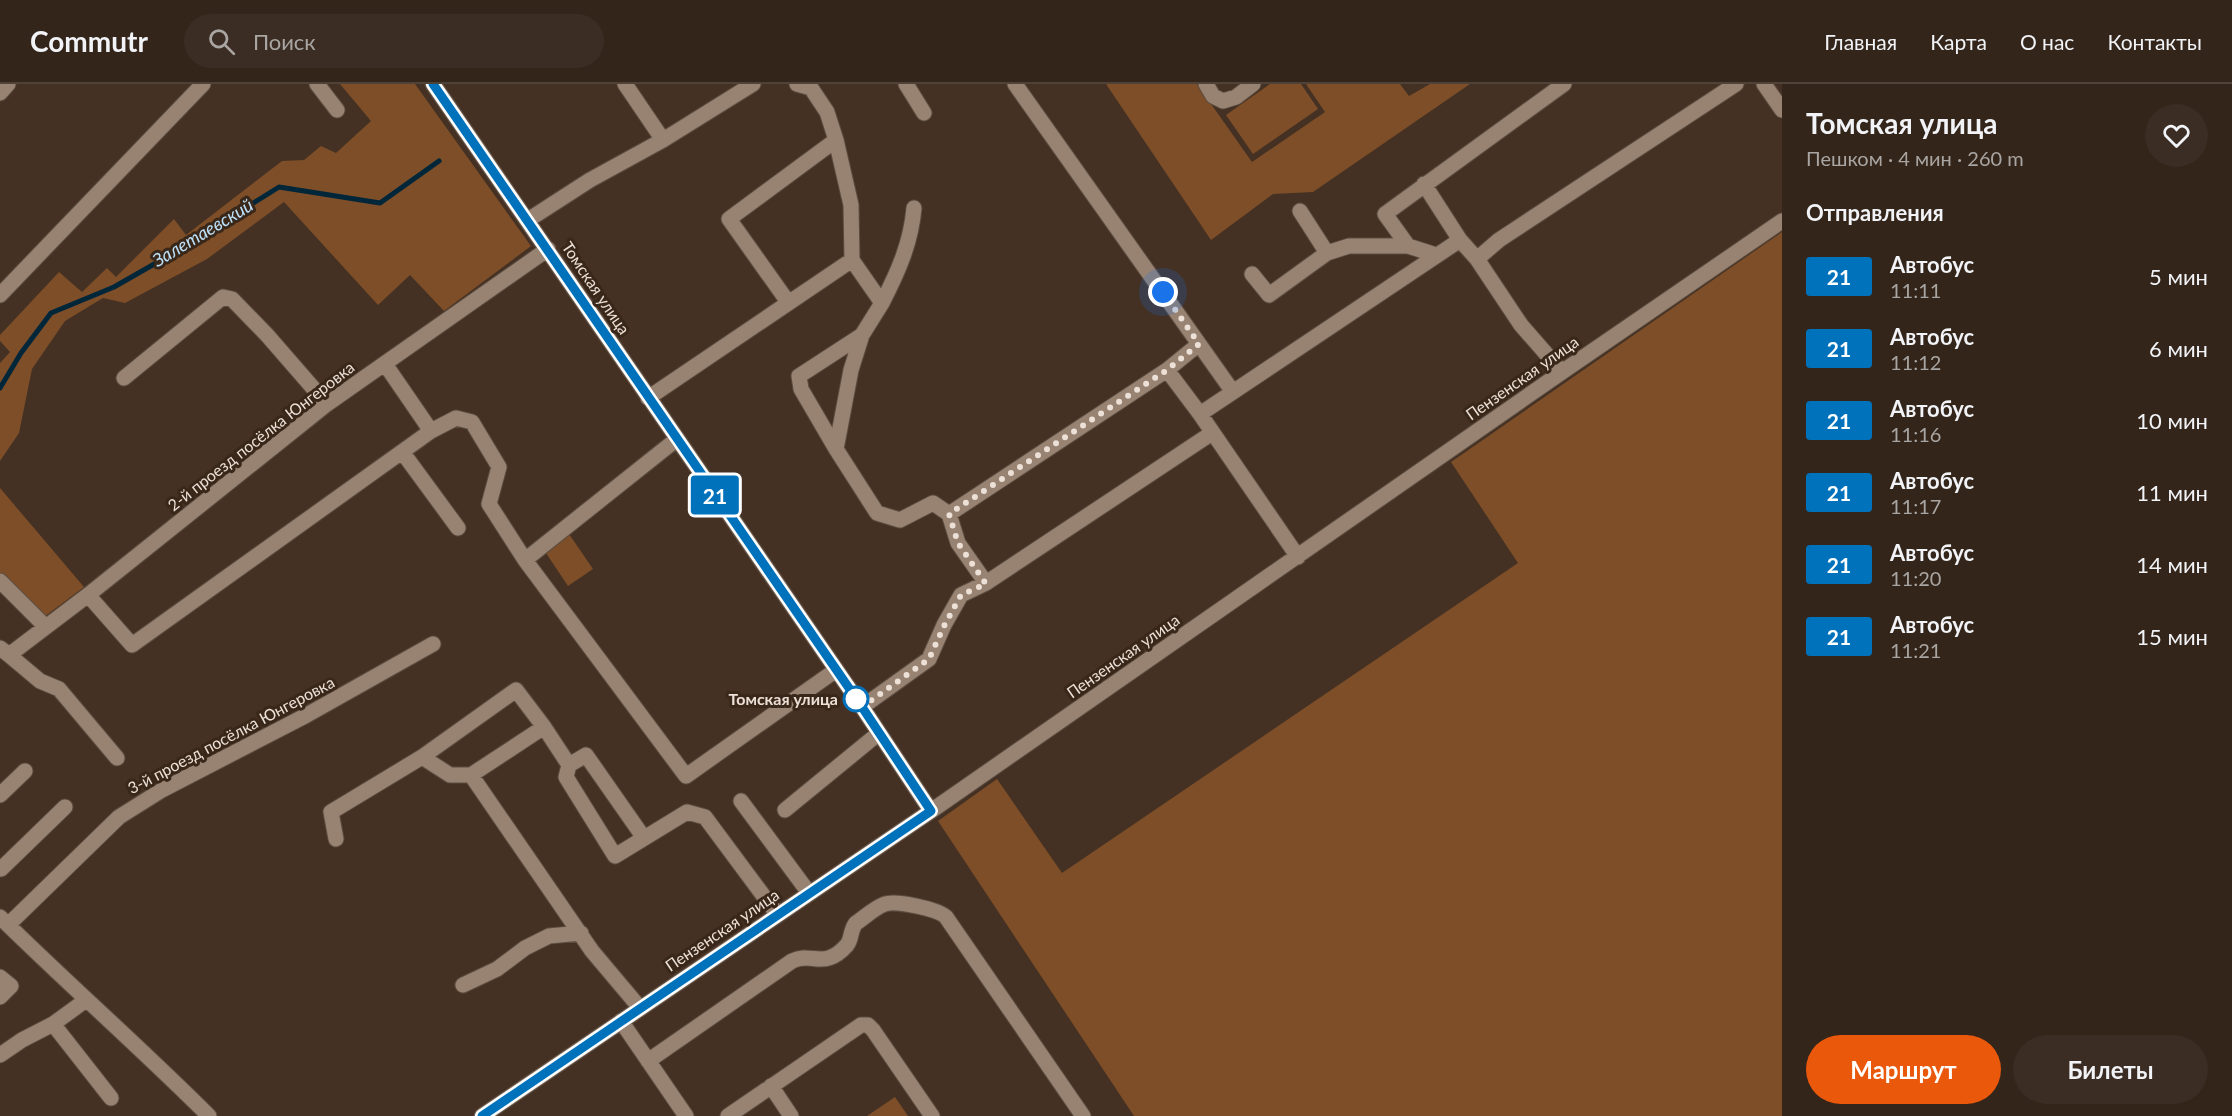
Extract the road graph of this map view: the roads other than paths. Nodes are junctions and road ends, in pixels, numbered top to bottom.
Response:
1 (8, 84) edge
2 (203, 84) edge
3 (317, 84) edge
4 (433, 84) edge
5 (625, 84) edge
6 (753, 84) edge
7 (797, 84) edge
8 (906, 84) edge
9 (1015, 84) edge
10 (1206, 84) edge
11 (1253, 84) edge
12 (1564, 84) edge
13 (1736, 84) edge
14 (1764, 84) edge
15 (0, 93) edge
16 (337, 110) dead end
17 (1782, 110) edge
18 (924, 112) dead end
19 (663, 140) junction
20 (836, 140) junction
21 (1424, 184) junction
22 (914, 208) dead end
23 (1300, 211) dead end
24 (528, 220) junction
25 (1782, 221) edge
26 (1460, 240) junction
27 (1407, 246) junction
28 (548, 249) junction
29 (1327, 253) junction
30 (1436, 255) junction
31 (1477, 259) junction
32 (852, 260) junction
33 (1252, 274) dead end
34 (0, 296) edge
35 (788, 302) junction
36 (882, 303) junction
37 (862, 335) junction
38 (1199, 344) junction
39 (385, 364) junction
40 (1167, 370) junction
41 (1562, 372) junction
42 (124, 378) dead end
43 (1233, 392) junction
44 (648, 398) junction
45 (327, 404) junction
46 (1200, 414) junction
47 (431, 431) junction
48 (1212, 433) junction
49 (677, 439) junction
50 (836, 449) junction
51 (403, 453) junction
52 (949, 514) junction
53 (458, 528) dead end
54 (1298, 557) junction
55 (525, 560) junction
56 (0, 581) edge
57 (986, 584) junction
58 (88, 595) junction
59 (46, 627) junction
60 (433, 644) dead end
61 (4, 651) edge
62 (836, 670) junction
63 (862, 707) junction
64 (544, 727) junction
65 (879, 733) junction
66 (422, 757) junction
67 (117, 758) dead end
68 (569, 765) junction
69 (25, 771) dead end
70 (471, 776) junction
71 (0, 795) edge
72 (741, 801) dead end
73 (65, 807) dead end
74 (785, 810) dead end
75 (931, 811) junction
76 (644, 838) junction
77 (336, 839) dead end
78 (0, 867) edge
79 (809, 893) junction
80 (777, 914) junction
81 (4, 921) edge
82 (580, 933) junction
83 (0, 977) edge
84 (463, 985) dead end
85 (0, 997) edge
86 (86, 1000) junction
87 (640, 1008) junction
88 (621, 1021) junction
89 (53, 1024) junction
90 (0, 1055) edge
91 (648, 1061) junction
92 (771, 1086) junction
93 (111, 1098) dead end
94 (209, 1116) edge
95 (482, 1116) edge
96 (686, 1116) edge
97 (728, 1116) edge
98 (791, 1116) edge
99 (932, 1116) edge
100 (1083, 1116) edge

1 - 15 street
2 - 34 street
3 - 16 street
4 - 24 street, Томская улица
5 - 19 street
6 - 19 street
7 - 20 street
8 - 18 street
9 - 38 street
10 - 11 street
12 - 21 street
13 - 31 street
14 - 17 street
19 - 24 street
20 - 32 street
20 - 35 street
21 - 26 street
21 - 27 street
22 - 36 street
23 - 29 street
24 - 28 street, Томская улица
25 - 41 street, Пензенская улица
26 - 30 street
26 - 31 street
27 - 29 street
27 - 30 street
28 - 39 street, 2-й проезд посёлка Юнгеровка
28 - 44 street, Томская улица
29 - 33 street
30 - 43 street
31 - 41 street
32 - 35 street
32 - 36 street
35 - 44 street
36 - 37 street
37 - 50 street
37 - 50 street
38 - 40 street
38 - 43 street
39 - 45 street, 2-й проезд посёлка Юнгеровка
39 - 47 street
40 - 46 street
40 - 52 street
41 - 54 street, Пензенская улица
42 - 45 street
43 - 46 street
44 - 49 street, Томская улица
45 - 58 street, 2-й проезд посёлка Юнгеровка
46 - 48 street
47 - 51 street
47 - 55 street
48 - 54 street
48 - 57 street
49 - 55 street
49 - 62 street, Томская улица
50 - 52 street
51 - 53 street
51 - 58 street
52 - 57 street
54 - 75 street, Пензенская улица
55 - 62 street
56 - 59 street
57 - 63 street
58 - 59 street, 2-й проезд посёлка Юнгеровка
59 - 61 street, 2-й проезд посёлка Юнгеровка
60 - 81 street, 3-й проезд посёлка Юнгеровка
61 - 67 street
62 - 63 street, Томская улица
63 - 65 street, Томская улица
64 - 66 street
64 - 68 street
64 - 70 street
65 - 74 street
65 - 75 street, Томская улица
66 - 70 street
66 - 77 street
68 - 76 street
68 - 76 street
69 - 71 street
70 - 82 street
72 - 79 street
73 - 78 street
75 - 79 street, Пензенская улица
76 - 80 street
79 - 80 street, Пензенская улица
80 - 87 street, Пензенская улица
81 - 86 street
82 - 84 street
82 - 87 street
83 - 85 street
86 - 89 street
86 - 94 street
87 - 88 street, Пензенская улица
88 - 91 street
88 - 95 street, Пензенская улица
89 - 90 street
89 - 93 street
91 - 96 street
91 - 100 street
92 - 97 street
92 - 98 street
92 - 99 street

